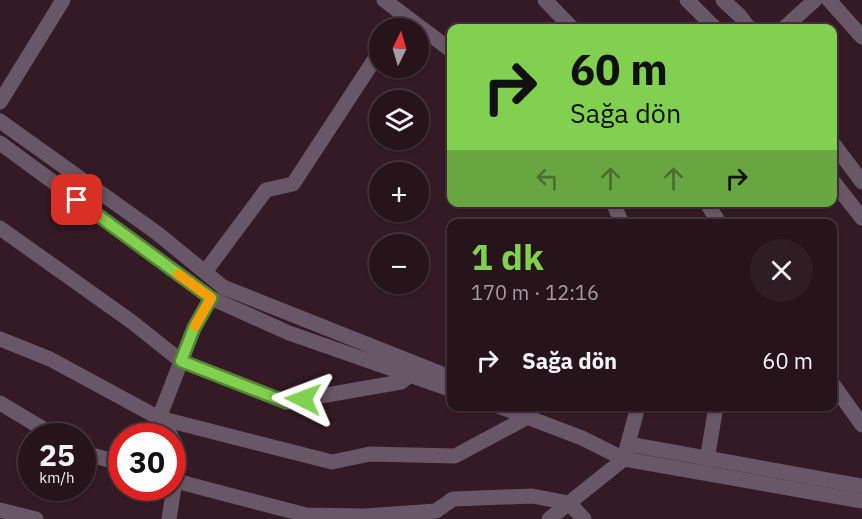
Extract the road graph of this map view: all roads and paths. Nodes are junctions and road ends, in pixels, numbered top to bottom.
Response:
1 (63, 0) edge
2 (384, 0) edge
3 (545, 0) edge
4 (687, 0) edge
5 (723, 0) edge
6 (815, 0) edge
7 (829, 0) edge
8 (568, 24) edge
9 (711, 24) edge
10 (746, 24) edge
11 (788, 24) edge
12 (862, 37) edge
13 (447, 47) edge
14 (369, 68) edge
15 (0, 102) edge
16 (0, 121) edge
17 (0, 144) edge
18 (837, 149) edge
19 (862, 182) edge
20 (837, 186) edge
21 (862, 218) edge
22 (0, 228) edge
23 (205, 272) junction
24 (211, 298) junction
25 (0, 339) edge
26 (181, 361) junction
27 (410, 375) junction
28 (447, 376) edge
29 (447, 388) edge
30 (837, 390) edge
31 (0, 403) edge
32 (512, 411) edge
33 (637, 411) edge
34 (715, 411) edge
35 (528, 417) junction
36 (159, 418) junction
37 (33, 423) edge
38 (162, 423) edge
39 (862, 425) edge
40 (626, 452) junction
41 (707, 460) junction
42 (186, 484) edge
43 (862, 486) edge
44 (171, 501) edge
45 (862, 501) edge
46 (569, 503) junction
47 (0, 510) edge
48 (36, 519) edge
49 (169, 519) edge
50 (549, 519) edge
51 (584, 519) edge

1 - 15 street
2 - 13 street
3 - 8 street
4 - 9 street
5 - 10 street
6 - 11 street
7 - 12 street
14 - 23 street
16 - 23 street
17 - 24 street
18 - 19 street
20 - 21 street
22 - 26 street
23 - 28 street
24 - 26 street
24 - 27 street
25 - 36 street
26 - 27 street
26 - 36 street
27 - 29 street
30 - 39 street
31 - 37 street
32 - 35 street
33 - 40 street
34 - 41 street
35 - 36 street
35 - 40 street
36 - 38 street
40 - 41 street
40 - 45 street
40 - 46 street
41 - 43 street
42 - 46 street
44 - 49 street
46 - 50 street
46 - 51 street
47 - 48 street

